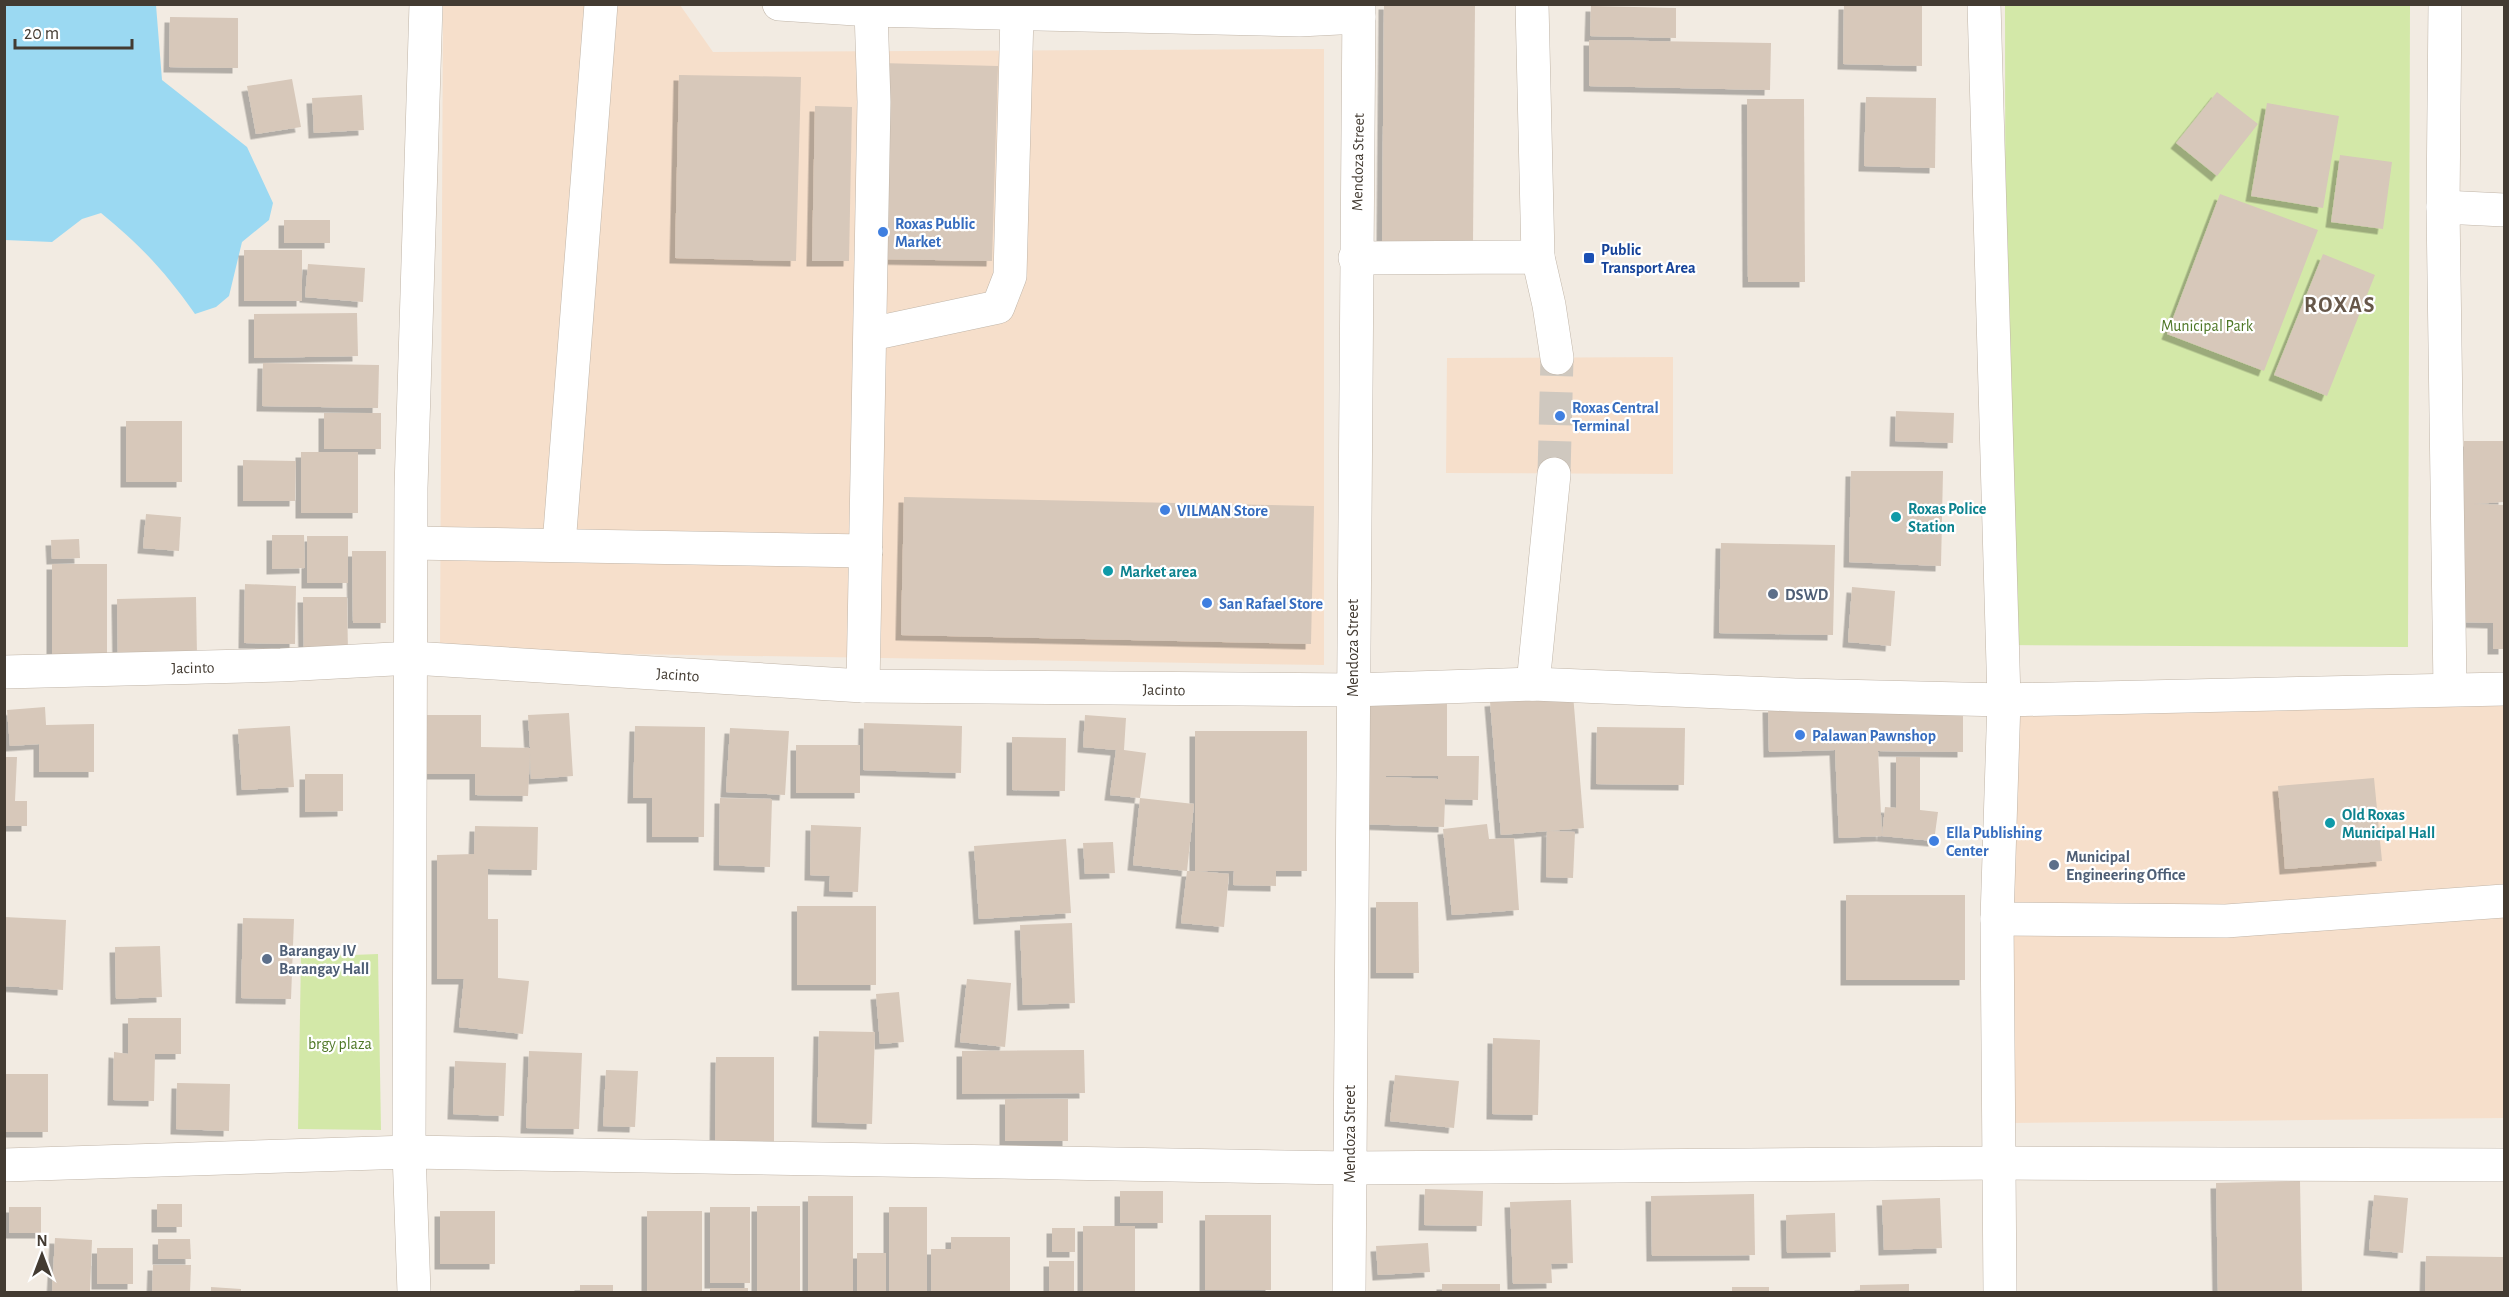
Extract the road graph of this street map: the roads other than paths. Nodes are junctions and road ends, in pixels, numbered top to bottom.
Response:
1 (426, 4) edge
2 (601, 4) edge
3 (779, 4) edge
4 (1532, 4) edge
5 (1984, 4) edge
6 (2445, 4) edge
7 (871, 10) junction
8 (1359, 11) edge
9 (1017, 14) junction
10 (2443, 207) junction
11 (2505, 210) edge
12 (1538, 257) junction
13 (1355, 258) junction
14 (871, 334) junction
15 (1557, 357) tunnel mouth
16 (1554, 474) tunnel mouth
17 (412, 543) junction
18 (559, 545) junction
19 (866, 551) junction
20 (412, 658) junction
21 (4, 672) edge
22 (1533, 684) junction
23 (863, 686) junction
24 (2505, 688) edge
25 (2450, 689) junction
26 (1352, 690) junction
27 (2004, 700) junction
28 (2505, 900) edge
29 (1997, 919) junction
30 (409, 1152) junction
31 (2000, 1163) junction
32 (4, 1165) edge
33 (2505, 1165) edge
34 (1349, 1168) junction
35 (414, 1293) edge
36 (1349, 1293) edge
37 (2000, 1293) edge

1 - 17 street
2 - 18 street
3 - 7 street
4 - 12 street
5 - 27 street
6 - 10 street
7 - 9 street
7 - 14 street
8 - 9 street
8 - 13 street, Mendoza Street
9 - 14 street
10 - 11 street
10 - 25 street
12 - 13 street
12 - 15 street
13 - 26 street, Mendoza Street
14 - 19 street
16 - 22 street
17 - 18 street
17 - 20 street
18 - 19 street
19 - 23 street
20 - 21 street, Jacinto
20 - 23 street, Jacinto
20 - 30 street
22 - 26 street, Jacinto
22 - 27 street, Jacinto
23 - 26 street, Jacinto
24 - 25 street, Jacinto
25 - 27 street, Jacinto
26 - 34 street, Mendoza Street
27 - 29 street
28 - 29 street
29 - 31 street
30 - 32 street
30 - 34 street
30 - 35 street
31 - 33 street
31 - 34 street
31 - 37 street
34 - 36 street, Mendoza Street

